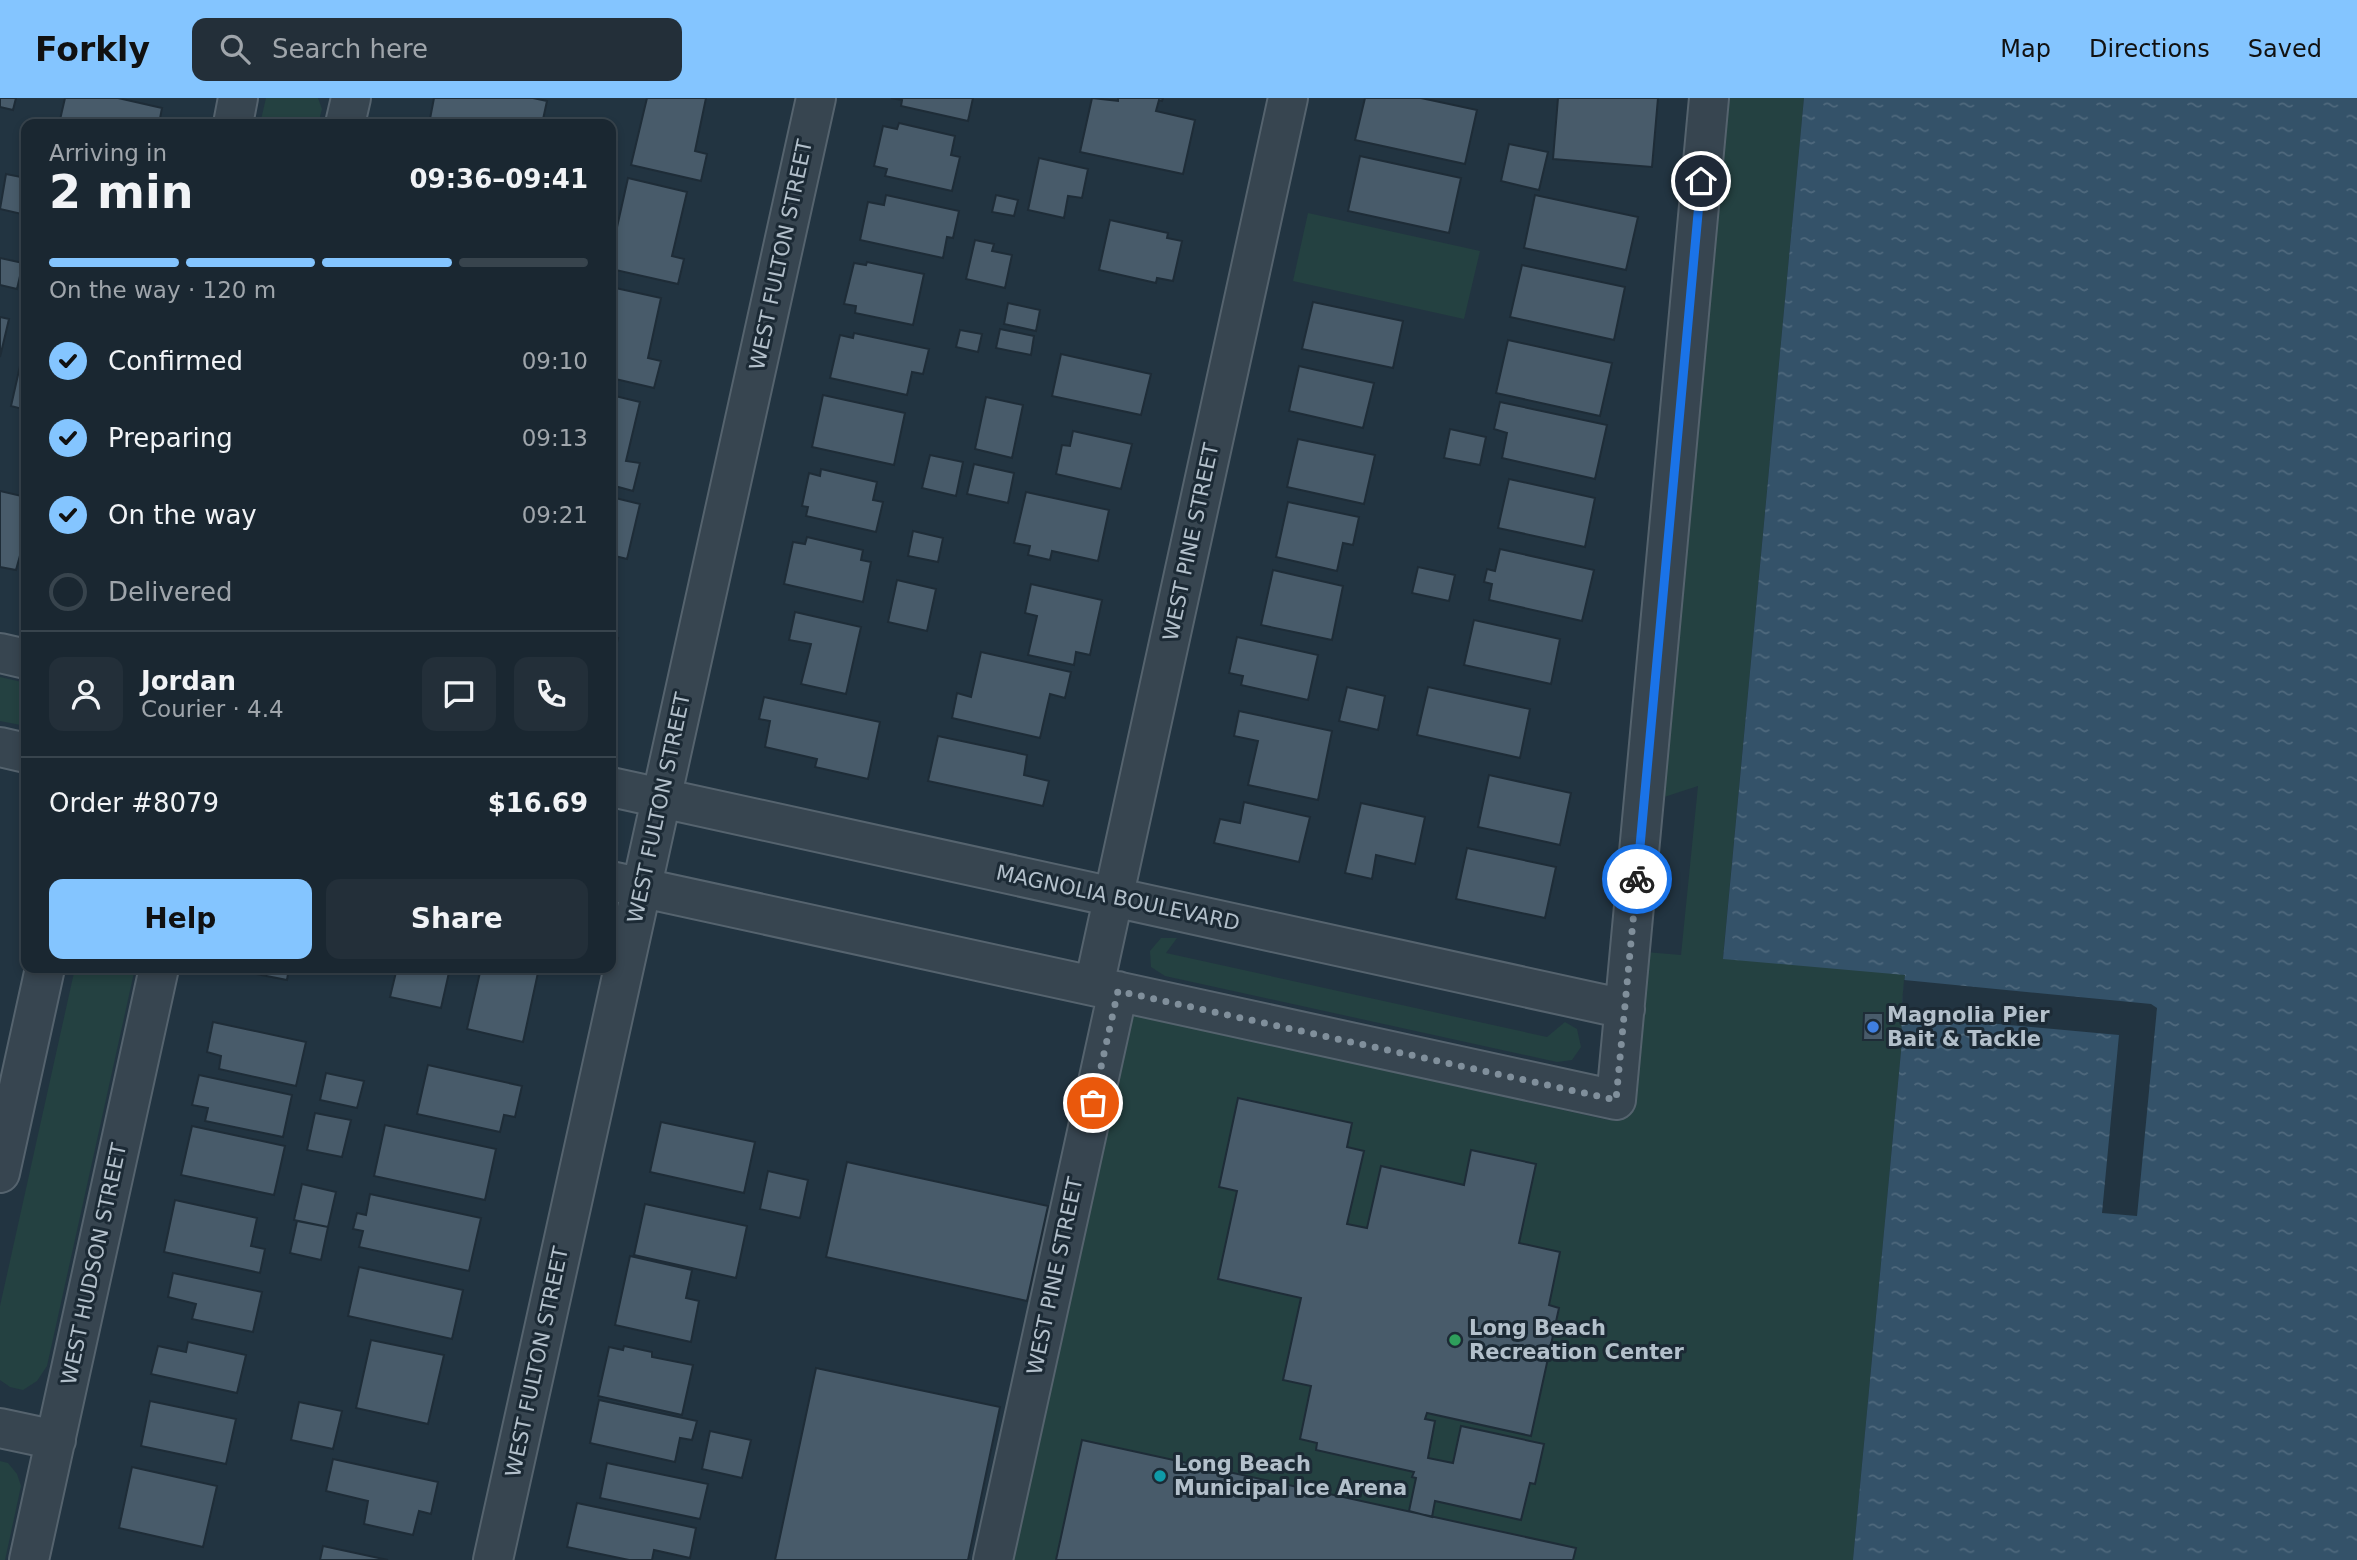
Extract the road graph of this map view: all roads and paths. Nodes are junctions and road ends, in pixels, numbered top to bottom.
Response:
1 (238, 98) edge
2 (351, 98) edge
3 (816, 98) edge
4 (1288, 98) edge
5 (1709, 98) edge
6 (234, 119) edge
7 (346, 119) edge
8 (0, 653) edge
9 (21, 658) edge
10 (0, 747) edge
11 (21, 752) edge
12 (616, 788) edge
13 (662, 798) junction
14 (626, 884) edge
15 (1114, 897) junction
16 (616, 935) edge
17 (45, 973) edge
18 (158, 973) edge
19 (609, 973) edge
20 (1106, 989) junction
21 (1625, 1009) junction
22 (0, 1173) edge
23 (0, 1428) edge
24 (56, 1440) junction
25 (29, 1560) edge
26 (494, 1560) edge
27 (993, 1560) edge

1 - 6 street
2 - 7 street
3 - 13 street, WEST FULTON STREET
4 - 15 street, WEST PINE STREET
5 - 21 street
8 - 9 street
10 - 11 street
12 - 13 street, MAGNOLIA BOULEVARD
13 - 14 street, WEST FULTON STREET
13 - 15 street, MAGNOLIA BOULEVARD
14 - 16 street, WEST FULTON STREET
14 - 20 street
15 - 20 street, WEST PINE STREET
15 - 21 street, MAGNOLIA BOULEVARD
17 - 22 street
18 - 24 street, WEST HUDSON STREET
19 - 26 street, WEST FULTON STREET
20 - 21 street
20 - 27 street, WEST PINE STREET
23 - 24 street
24 - 25 street, WEST HUDSON STREET

